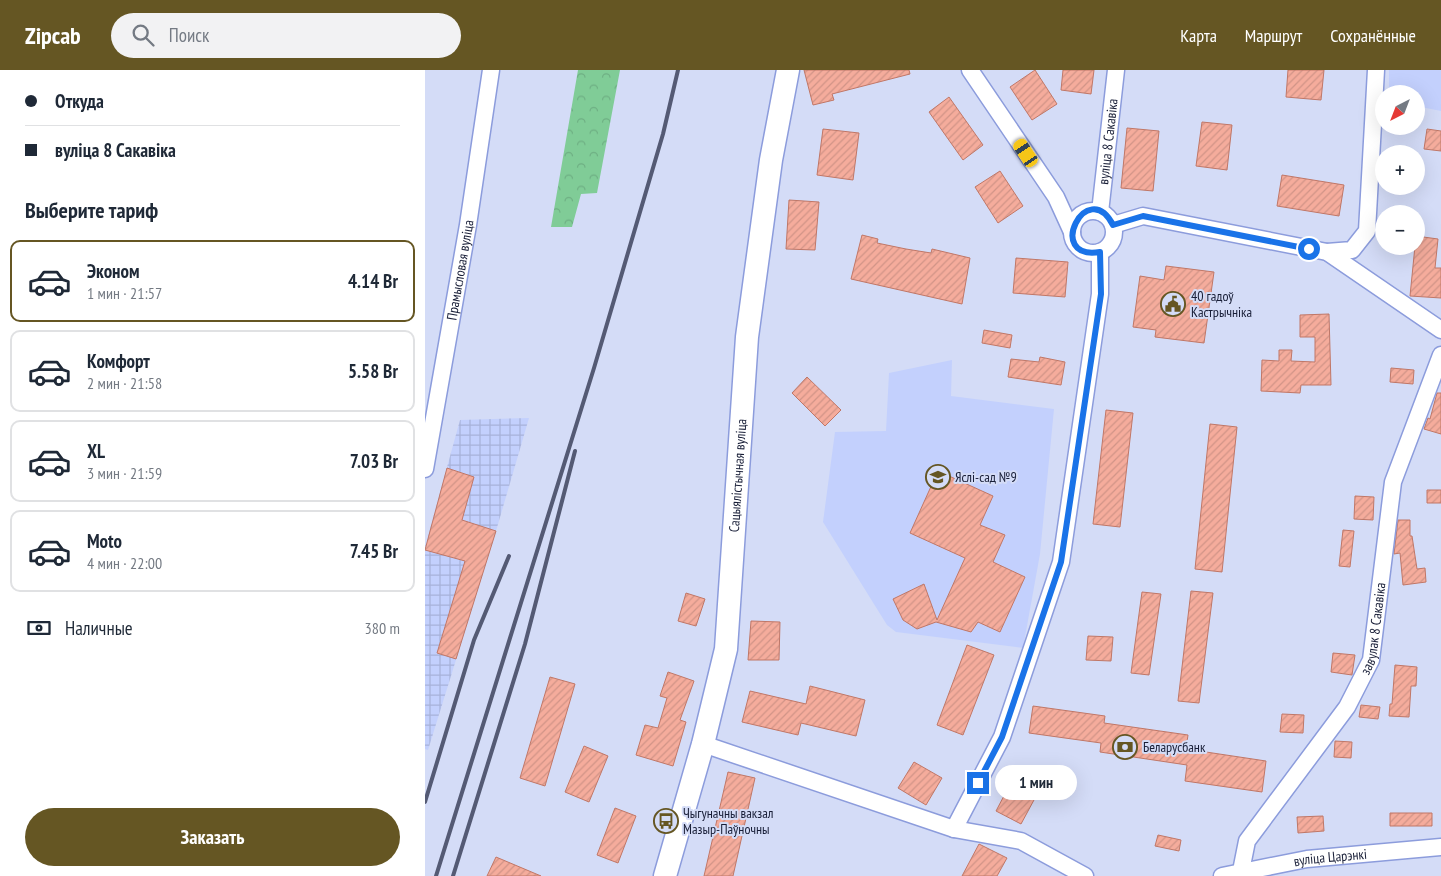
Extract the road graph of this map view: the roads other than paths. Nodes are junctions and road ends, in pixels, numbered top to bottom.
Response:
1 (491, 70) edge
2 (788, 70) edge
3 (970, 70) edge
4 (1116, 70) edge
5 (1376, 70) edge
6 (1056, 196) junction
7 (1096, 211) junction
8 (1113, 225) junction
9 (1072, 232) junction
10 (1100, 252) junction
11 (1327, 252) junction
12 (1441, 330) edge
13 (1441, 355) edge
14 (425, 469) edge
15 (703, 744) junction
16 (954, 829) junction
17 (1441, 847) edge
18 (1241, 871) junction
19 (665, 876) edge
20 (1085, 876) edge
21 (1222, 876) edge

1 - 14 street, Прамысловая вуліца
2 - 15 street, Сацыялістычная вуліца
3 - 6 street
4 - 7 street, вуліца 8 Сакавіка
5 - 11 street
6 - 7 street
6 - 9 street
7 - 8 street
7 - 9 street
8 - 10 street
8 - 11 street
9 - 10 street
10 - 16 street
11 - 12 street
13 - 18 street, завулак 8 Сакавіка
15 - 16 street
15 - 19 street, Сацыялістычная вуліца
16 - 20 street
17 - 18 street, вуліца Царэнкі
18 - 21 street, вуліца Царэнкі

